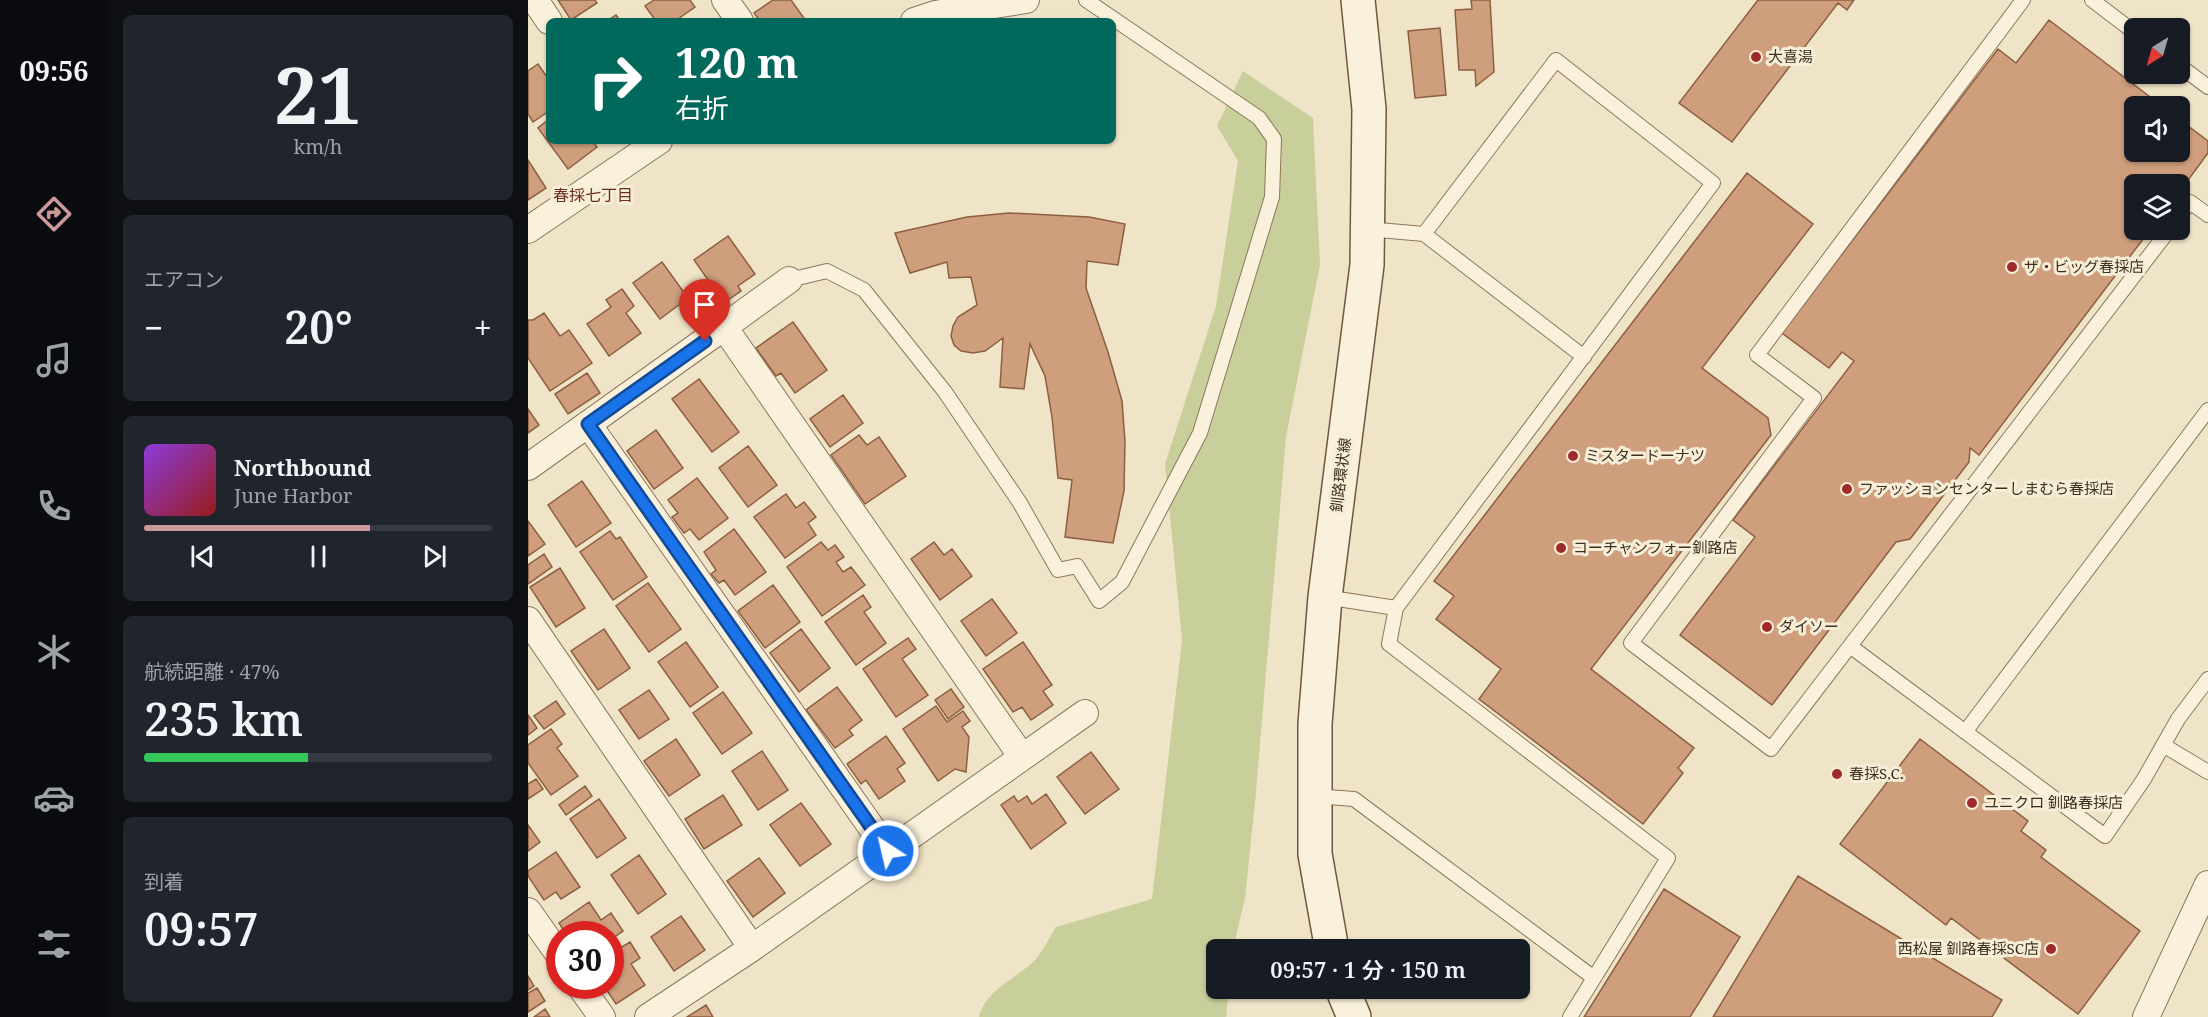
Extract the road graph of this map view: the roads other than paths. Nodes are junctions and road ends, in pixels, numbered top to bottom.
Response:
1 (535, 0) edge
2 (726, 0) edge
3 (1026, 0) edge
4 (1086, 0) edge
5 (1358, 0) edge
6 (2023, 0) edge
7 (2092, 0) edge
8 (925, 12) edge
9 (547, 18) edge
10 (738, 18) edge
11 (1112, 18) edge
12 (1116, 20) edge
13 (2124, 24) edge
14 (2190, 74) edge
15 (2208, 87) edge
16 (643, 145) edge
17 (2190, 202) edge
18 (2208, 215) edge
19 (1367, 229) junction
20 (528, 230) edge
21 (1424, 234) junction
22 (2161, 240) edge
23 (789, 280) joint
24 (724, 327) junction
25 (1584, 357) junction
26 (2208, 410) edge
27 (588, 424) junction
28 (528, 467) edge
29 (1325, 597) junction
30 (1396, 608) junction
31 (528, 620) edge
32 (1850, 646) junction
33 (2208, 679) edge
34 (1085, 713) dead end
35 (1965, 732) junction
36 (2163, 745) junction
37 (1022, 757) junction
38 (2208, 772) edge
39 (1315, 796) junction
40 (888, 851) junction
41 (2208, 884) edge
42 (528, 911) edge
43 (546, 936) edge
44 (1330, 939) edge
45 (752, 948) junction
46 (1594, 978) junction
47 (589, 999) edge
48 (1347, 999) edge
49 (602, 1017) edge
50 (648, 1017) edge
51 (1354, 1017) edge
52 (1570, 1017) edge
53 (2146, 1017) edge

1 - 9 street
2 - 10 street
3 - 8 street
4 - 11 lane
5 - 19 street, 釧路環状線
6 - 32 lane
7 - 13 lane
12 - 23 lane
14 - 15 lane
16 - 20 street
17 - 18 lane
19 - 21 lane
19 - 29 street, 釧路環状線
21 - 25 lane
21 - 25 lane
22 - 32 lane
23 - 24 street
24 - 27 street
24 - 37 street
25 - 30 lane
26 - 35 lane
27 - 28 street
27 - 40 street
29 - 30 lane
29 - 39 street, 釧路環状線
30 - 46 lane
31 - 45 street
32 - 35 lane
33 - 36 lane
34 - 37 street
35 - 36 lane
36 - 38 lane
37 - 40 street
39 - 44 street, 釧路環状線
39 - 46 lane
40 - 45 street
41 - 53 street
42 - 43 street
45 - 50 street
46 - 52 lane
47 - 49 street
48 - 51 street

